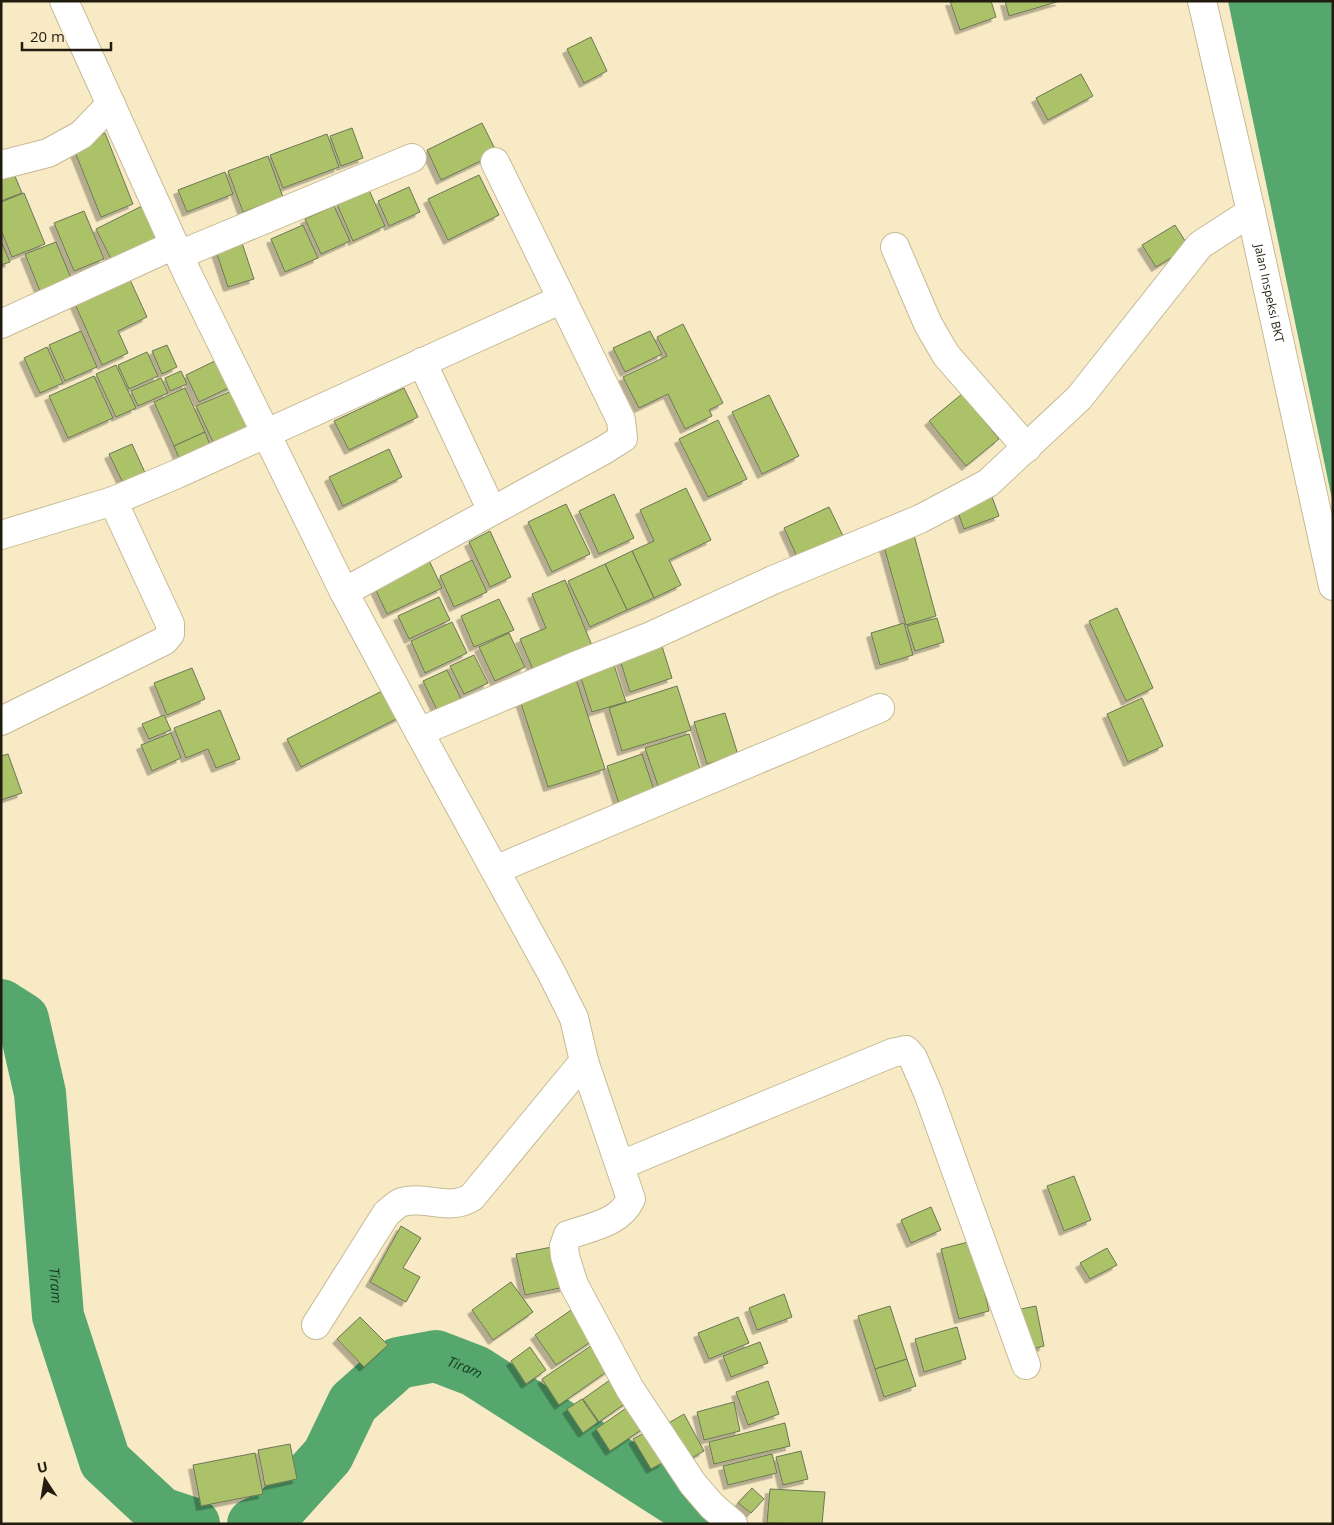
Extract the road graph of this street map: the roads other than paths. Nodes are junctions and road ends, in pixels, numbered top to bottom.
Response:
1 (64, 1) edge
2 (1202, 1) edge
3 (111, 104) junction
4 (412, 158) dead end
5 (495, 162) dead end
6 (1, 165) edge
7 (1251, 212) junction
8 (895, 247) dead end
9 (177, 250) junction
10 (562, 299) junction
11 (1, 324) edge
12 (422, 362) junction
13 (265, 433) junction
14 (1027, 448) junction
15 (114, 501) junction
16 (492, 511) junction
17 (1, 535) edge
18 (1333, 586) edge
19 (344, 592) junction
20 (880, 708) dead end
21 (1, 721) edge
22 (418, 732) junction
23 (495, 870) junction
24 (584, 1061) junction
25 (621, 1165) junction
26 (316, 1325) dead end
27 (1026, 1365) dead end
28 (733, 1524) edge

1 - 3 street
2 - 7 street, Jalan Inspeksi BKT
3 - 6 street
3 - 9 street
4 - 9 street
5 - 10 street
7 - 14 street
7 - 18 street, Jalan Inspeksi BKT
8 - 14 street
9 - 11 street
9 - 13 street
10 - 12 street
10 - 16 street
12 - 13 street
12 - 16 street
13 - 15 street
13 - 19 street
14 - 22 street
15 - 17 street
15 - 21 street
16 - 19 street
19 - 22 street
20 - 23 street
22 - 23 street
23 - 24 street
24 - 25 street
24 - 26 street
25 - 27 street
25 - 28 street

